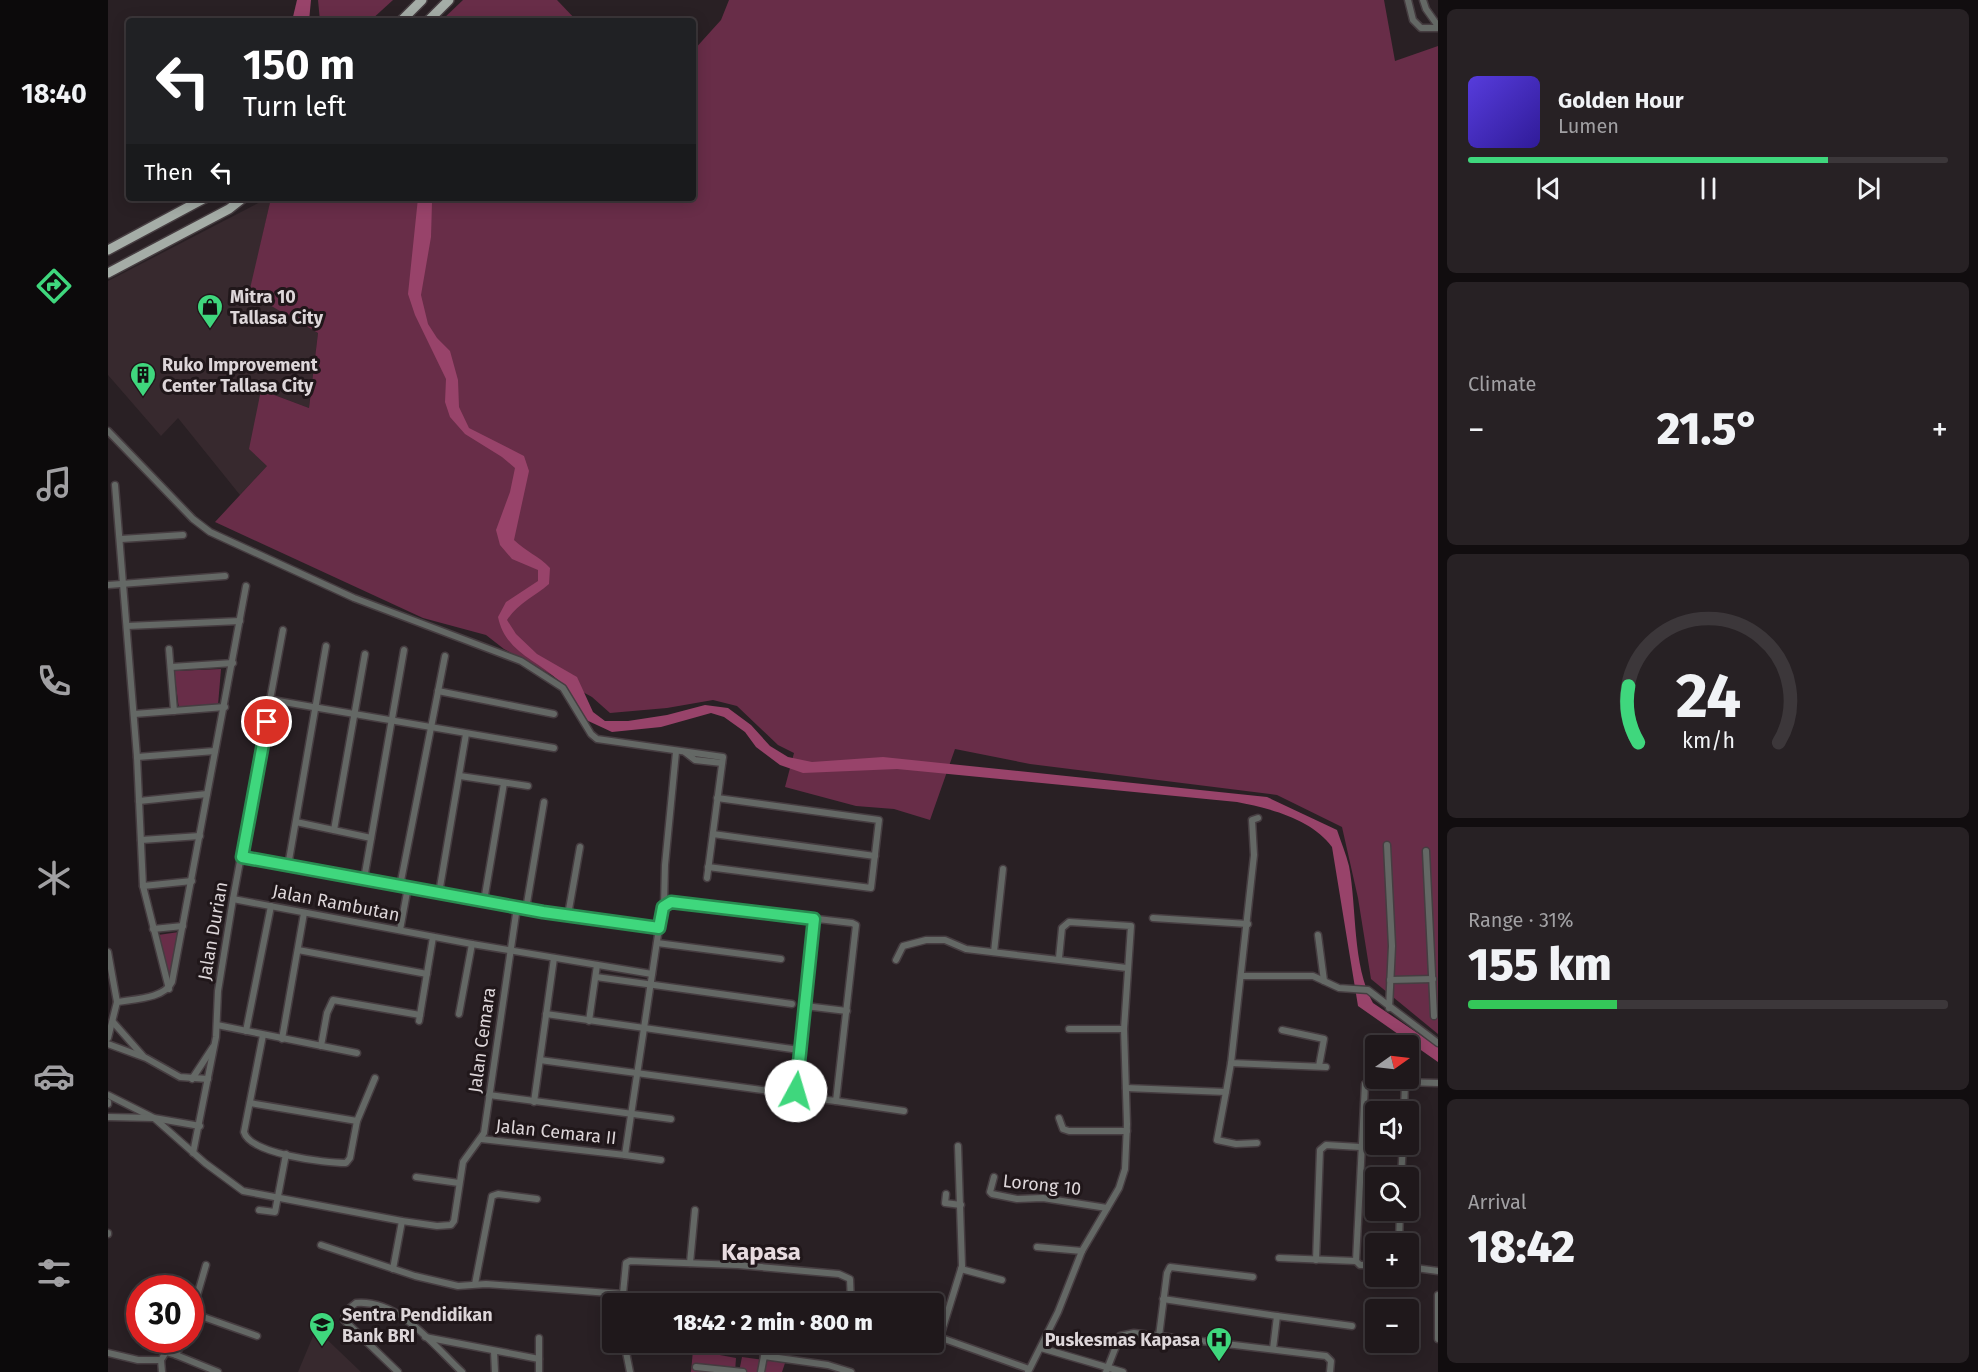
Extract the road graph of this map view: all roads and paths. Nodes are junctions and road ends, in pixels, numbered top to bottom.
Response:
1 (422, 0) edge
2 (449, 0) edge
3 (1408, 0) edge
4 (1423, 0) edge
5 (404, 18) edge
6 (431, 18) edge
7 (1438, 27) edge
8 (199, 201) edge
9 (239, 201) edge
10 (108, 250) edge
11 (109, 271) edge
12 (108, 431) edge
13 (115, 484) dead end
14 (183, 535) dead end
15 (121, 539) junction
16 (225, 576) dead end
17 (123, 584) junction
18 (108, 585) edge
19 (246, 586) dead end
20 (240, 621) junction
21 (127, 626) junction
22 (283, 630) dead end
23 (326, 646) dead end
24 (169, 649) dead end
25 (404, 650) dead end
26 (365, 654) dead end
27 (445, 656) dead end
28 (233, 663) junction
29 (171, 667) junction
30 (438, 691) junction
31 (272, 700) junction
32 (225, 707) junction
33 (315, 707) junction
34 (174, 711) junction
35 (134, 714) junction
36 (354, 714) junction
37 (554, 714) dead end
38 (392, 721) junction
39 (430, 728) junction
40 (466, 734) junction
41 (554, 748) dead end
42 (215, 751) junction
43 (676, 752) junction
44 (137, 757) junction
45 (460, 776) junction
46 (504, 783) junction
47 (528, 786) dead end
48 (207, 794) junction
49 (717, 798) junction
50 (139, 801) junction
51 (544, 802) dead end
52 (1258, 818) dead end
53 (296, 822) junction
54 (334, 830) junction
55 (713, 834) junction
56 (200, 837) junction
57 (371, 838) junction
58 (141, 840) junction
59 (1387, 846) dead end
60 (580, 847) dead end
61 (1426, 851) dead end
62 (875, 856) junction
63 (242, 857) junction
64 (288, 866) junction
65 (708, 867) junction
66 (1003, 868) dead end
67 (364, 879) junction
68 (707, 879) dead end
69 (192, 881) junction
70 (143, 886) junction
71 (400, 886) junction
72 (408, 887) junction
73 (439, 893) junction
74 (233, 899) junction
75 (484, 901) junction
76 (664, 905) junction
77 (271, 906) junction
78 (517, 907) junction
79 (526, 909) junction
80 (304, 913) junction
81 (568, 915) junction
82 (1153, 918) dead end
83 (814, 919) junction
84 (1248, 924) junction
85 (183, 926) junction
86 (659, 928) junction
87 (153, 929) junction
88 (400, 930) junction
89 (1318, 935) dead end
90 (433, 937) junction
91 (657, 943) junction
92 (472, 944) junction
93 (298, 950) junction
94 (510, 951) junction
95 (994, 952) junction
96 (108, 957) edge
97 (554, 958) junction
98 (1059, 958) junction
99 (781, 959) dead end
100 (896, 960) dead end
101 (597, 965) junction
102 (1127, 968) junction
103 (427, 974) junction
104 (652, 974) junction
105 (1241, 975) junction
106 (596, 977) junction
107 (1433, 979) junction
108 (1390, 980) junction
109 (1324, 981) junction
110 (108, 986) edge
111 (651, 986) junction
112 (169, 989) junction
113 (116, 992) junction
114 (117, 1002) junction
115 (792, 1004) dead end
116 (805, 1006) junction
117 (1389, 1008) junction
118 (847, 1011) junction
119 (459, 1014) dead end
120 (546, 1014) junction
121 (1434, 1016) dead end
122 (589, 1021) junction
123 (113, 1022) junction
124 (217, 1025) junction
125 (645, 1029) junction
126 (1069, 1029) dead end
127 (1124, 1029) junction
128 (1282, 1030) dead end
129 (246, 1031) junction
130 (263, 1035) junction
131 (108, 1037) edge
132 (282, 1039) junction
133 (1438, 1043) edge
134 (108, 1044) edge
135 (214, 1045) junction
136 (321, 1046) junction
137 (792, 1049) dead end
138 (357, 1053) dead end
139 (146, 1058) junction
140 (540, 1060) junction
141 (1231, 1063) junction
142 (638, 1072) junction
143 (375, 1078) dead end
144 (208, 1079) junction
145 (192, 1080) junction
146 (1365, 1083) edge
147 (1419, 1083) edge
148 (1438, 1083) edge
149 (1126, 1088) junction
150 (777, 1092) dead end
151 (1226, 1092) junction
152 (108, 1095) edge
153 (489, 1095) junction
154 (534, 1101) junction
155 (836, 1101) junction
156 (250, 1103) junction
157 (904, 1111) dead end
158 (631, 1116) junction
159 (108, 1117) edge
160 (154, 1118) junction
161 (1059, 1118) dead end
162 (671, 1119) dead end
163 (357, 1121) junction
164 (200, 1126) junction
165 (1127, 1131) junction
166 (483, 1136) junction
167 (1257, 1143) dead end
168 (958, 1146) dead end
169 (1360, 1147) junction
170 (193, 1153) junction
171 (286, 1154) junction
172 (625, 1154) junction
173 (661, 1160) dead end
174 (416, 1177) dead end
175 (994, 1177) dead end
176 (459, 1183) junction
177 (946, 1194) dead end
178 (278, 1199) junction
179 (537, 1199) dead end
180 (961, 1204) junction
181 (1107, 1208) junction
182 (259, 1210) dead end
183 (695, 1210) dead end
184 (402, 1221) junction
185 (321, 1245) dead end
186 (1037, 1247) dead end
187 (1082, 1251) junction
188 (1279, 1258) dead end
189 (1316, 1260) junction
190 (1356, 1261) junction
191 (695, 1263) junction
192 (1365, 1264) edge
193 (206, 1265) dead end
194 (1419, 1268) edge
195 (393, 1269) junction
196 (961, 1269) junction
197 (1438, 1271) edge
198 (203, 1275) edge
199 (1254, 1277) dead end
200 (1002, 1280) dead end
201 (475, 1284) junction
202 (608, 1293) edge
203 (623, 1293) edge
204 (851, 1293) edge
205 (1438, 1295) edge
206 (1163, 1299) junction
207 (944, 1316) edge
208 (1277, 1316) junction
209 (204, 1319) edge
210 (1353, 1326) dead end
211 (257, 1336) dead end
212 (1159, 1336) junction
213 (425, 1337) junction
214 (539, 1338) dead end
215 (944, 1339) edge
216 (1438, 1339) edge
217 (1041, 1348) junction
218 (1273, 1349) junction
219 (494, 1351) junction
220 (108, 1353) edge
221 (626, 1353) edge
222 (764, 1353) edge
223 (176, 1355) joint
224 (764, 1356) junction
225 (539, 1359) junction
226 (161, 1360) junction
227 (696, 1367) dead end
228 (710, 1370) edge
229 (1106, 1370) edge
230 (1029, 1371) edge
231 (162, 1372) edge
232 (218, 1372) edge
233 (398, 1372) edge
234 (462, 1372) edge
235 (495, 1372) edge
236 (538, 1372) edge
237 (630, 1372) edge
238 (743, 1372) edge
239 (761, 1372) edge
240 (851, 1372) edge
241 (1123, 1372) edge
242 (1330, 1372) edge

1 - 5 main road
2 - 6 main road
3 - 7 street
4 - 7 street
8 - 10 main road
9 - 11 main road
12 - 43 street
13 - 15 street
14 - 15 street
15 - 17 street
16 - 17 street
17 - 18 street
17 - 21 street
19 - 20 street
20 - 21 street
20 - 28 street
21 - 35 street
22 - 31 street, Jalan Durian
23 - 33 street
24 - 29 street
25 - 38 street
26 - 36 street
27 - 30 street
28 - 29 street
28 - 32 street
29 - 34 street
30 - 37 street
30 - 39 street
31 - 33 street
31 - 63 street, Jalan Durian
32 - 34 street
32 - 42 street
33 - 36 street
33 - 53 street
34 - 35 street
35 - 44 street
36 - 38 street
36 - 54 street
38 - 39 street
38 - 57 street
39 - 40 street
39 - 71 street
40 - 41 street
40 - 45 street
42 - 44 street
42 - 48 street
43 - 49 street
43 - 76 street
44 - 50 street
45 - 46 street
45 - 73 street
46 - 47 street
46 - 75 street
48 - 50 street
48 - 56 street
49 - 55 street
49 - 62 street
50 - 58 street
51 - 79 street
52 - 84 street
53 - 54 street
53 - 64 street
54 - 57 street
55 - 62 street
55 - 65 street
56 - 58 street
56 - 69 street
57 - 67 street
58 - 70 street
59 - 108 street
60 - 81 street
61 - 107 street
62 - 65 street
63 - 64 street
63 - 74 street, Jalan Durian
64 - 67 street
65 - 68 street
66 - 95 street
67 - 71 street
69 - 70 street
69 - 85 street
70 - 87 street
71 - 72 street
72 - 73 street
72 - 88 street
73 - 75 street
74 - 77 street, Jalan Rambutan
74 - 124 street, Jalan Durian
75 - 78 street
76 - 83 street
76 - 86 street
77 - 80 street, Jalan Rambutan
77 - 129 street
78 - 79 street
78 - 94 street, Jalan Cemara
79 - 81 street
80 - 88 street, Jalan Rambutan
80 - 93 street
81 - 86 street
82 - 84 street
83 - 116 street
83 - 118 street
84 - 105 street
85 - 87 street
85 - 112 street
86 - 91 street
87 - 112 street
88 - 90 street, Jalan Rambutan
89 - 109 street
90 - 92 street, Jalan Rambutan
90 - 103 street
91 - 99 street
91 - 104 street
92 - 94 street, Jalan Rambutan
92 - 119 street
93 - 103 street
93 - 132 street
94 - 97 street, Jalan Rambutan
94 - 153 street, Jalan Cemara
95 - 98 street
95 - 100 street
96 - 113 street
97 - 101 street, Jalan Rambutan
97 - 120 street
98 - 102 street
98 - 102 street
101 - 104 street, Jalan Rambutan
101 - 106 street
102 - 127 street
103 - 136 street
104 - 111 street
105 - 109 street
105 - 141 street
106 - 111 street
106 - 122 street
107 - 108 street
107 - 121 street
108 - 117 street
109 - 117 street
110 - 113 street
111 - 115 street
111 - 125 street
112 - 114 street
113 - 114 street
114 - 123 street
116 - 118 street
116 - 155 street
117 - 133 street
118 - 155 street
120 - 122 street
120 - 140 street
122 - 125 street
123 - 131 street
123 - 139 street
124 - 129 street
124 - 135 street, Jalan Durian
125 - 137 street
125 - 142 street
126 - 127 street
127 - 149 street
128 - 141 street
129 - 130 street
130 - 132 street
130 - 156 street
132 - 136 street
134 - 139 street
135 - 144 street, Jalan Durian
135 - 145 street
136 - 138 street
139 - 145 street
140 - 142 street
140 - 154 street
141 - 151 street
142 - 150 street
142 - 158 street
143 - 163 street
144 - 145 street
144 - 164 street, Jalan Durian
146 - 169 street
147 - 148 street
149 - 151 street
149 - 165 street
151 - 167 street
152 - 160 street
153 - 154 street
153 - 166 street, Jalan Cemara
154 - 158 street
155 - 157 street
156 - 163 street
156 - 171 street
158 - 162 street
158 - 172 street
159 - 160 street
160 - 164 street
160 - 170 street
161 - 165 street
163 - 171 street
164 - 170 street, Jalan Durian
165 - 181 street
166 - 172 street, Jalan Cemara II
166 - 176 street, Jalan Cemara II
168 - 180 street
169 - 189 street
169 - 190 street
170 - 178 street
171 - 178 street
172 - 173 street, Jalan Cemara II
174 - 176 street
175 - 181 street, Lorong 10
176 - 184 street, Jalan Cemara II
177 - 180 street
178 - 182 street
178 - 184 street
179 - 201 street
180 - 196 street
181 - 187 street
183 - 191 street
184 - 195 street
185 - 195 street
186 - 187 street
187 - 217 street
188 - 189 street
189 - 190 street
190 - 192 street
191 - 203 street
191 - 204 street
193 - 198 street
194 - 197 street
195 - 201 street
196 - 200 street
196 - 207 street
199 - 206 street
201 - 202 street
205 - 216 street
206 - 208 street
206 - 212 street
208 - 210 street
208 - 218 street
209 - 211 street
212 - 218 street
212 - 229 street
213 - 219 street
213 - 233 street
213 - 234 street
214 - 225 street
215 - 230 street
217 - 229 street
217 - 230 street
218 - 242 street
219 - 225 street
219 - 235 street
220 - 226 street
221 - 237 street
222 - 224 street
223 - 226 street
223 - 232 street
224 - 239 street
224 - 240 street
225 - 236 street
226 - 231 street
227 - 228 street
228 - 238 street
229 - 241 street

